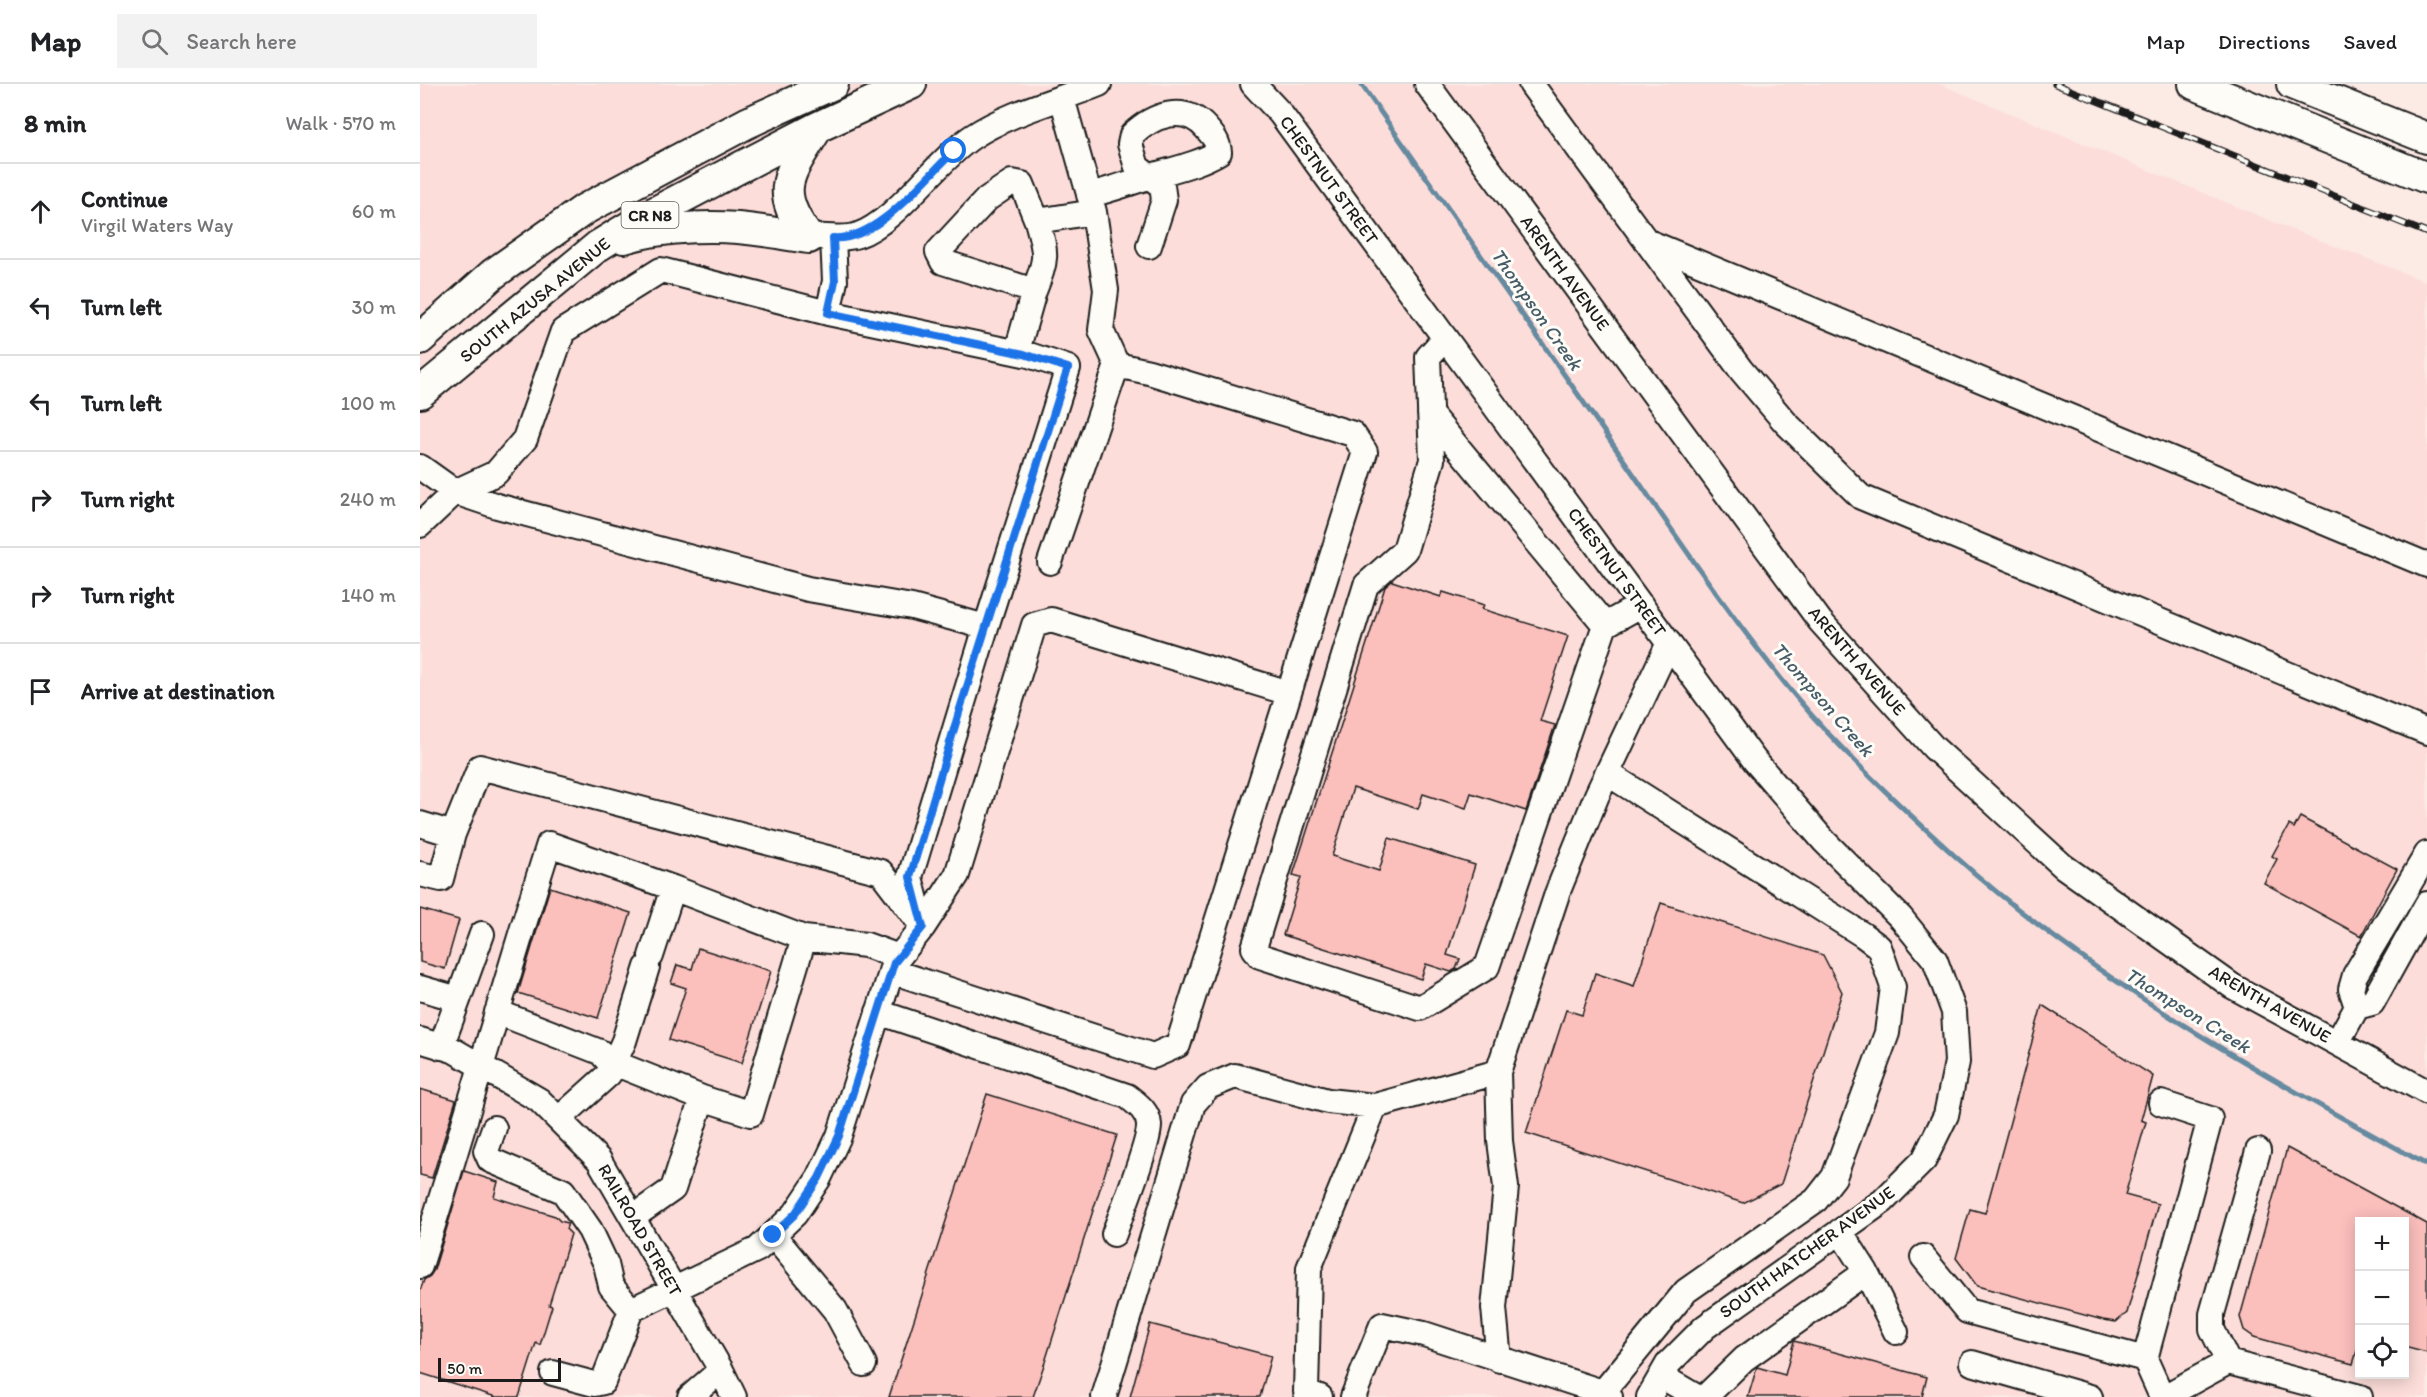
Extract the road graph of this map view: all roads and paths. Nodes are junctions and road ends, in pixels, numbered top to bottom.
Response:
1 (833, 84) edge
2 (911, 84) edge
3 (1099, 84) edge
4 (1253, 84) edge
5 (1427, 84) edge
6 (1531, 84) edge
7 (2194, 84) edge
8 (2292, 84) edge
9 (2252, 95) edge
10 (1062, 98) junction
11 (818, 127) junction
12 (2427, 138) edge
13 (2427, 178) edge
14 (1092, 204) junction
15 (1038, 221) junction
16 (821, 238) junction
17 (1646, 241) junction
18 (598, 246) junction
19 (1149, 246) dead end
20 (1034, 291) junction
21 (828, 313) junction
22 (1445, 338) junction
23 (420, 339) edge
24 (1024, 354) junction
25 (1117, 365) junction
26 (420, 393) edge
27 (1430, 414) junction
28 (420, 467) edge
29 (455, 492) junction
30 (420, 525) edge
31 (1050, 562) dead end
32 (2427, 565) edge
33 (1641, 605) junction
34 (1605, 625) junction
35 (986, 627) junction
36 (1669, 643) junction
37 (1289, 693) junction
38 (2427, 732) edge
39 (1607, 773) junction
40 (420, 824) edge
41 (453, 834) junction
42 (2427, 854) edge
43 (420, 874) edge
44 (673, 888) junction
45 (2427, 904) edge
46 (923, 927) junction
47 (482, 934) dead end
48 (804, 938) junction
49 (895, 964) junction
50 (420, 988) edge
51 (458, 999) junction
52 (2357, 1008) junction
53 (497, 1012) junction
54 (878, 1012) junction
55 (430, 1043) edge
56 (2337, 1043) junction
57 (1957, 1062) joint
58 (613, 1064) junction
59 (482, 1067) junction
60 (1498, 1072) junction
61 (2427, 1092) edge
62 (702, 1098) junction
63 (2161, 1103) dead end
64 (1375, 1106) junction
65 (558, 1119) junction
66 (494, 1128) dead end
67 (2258, 1151) dead end
68 (633, 1217) junction
69 (1840, 1231) junction
70 (1114, 1234) dead end
71 (773, 1235) junction
72 (1923, 1257) dead end
73 (420, 1266) edge
74 (1866, 1272) junction
75 (675, 1291) junction
76 (631, 1310) junction
77 (1896, 1332) dead end
78 (2145, 1359) junction
79 (1499, 1360) junction
80 (2228, 1362) junction
81 (1972, 1363) dead end
82 (864, 1364) dead end
83 (721, 1370) junction
84 (553, 1373) dead end
85 (1661, 1376) junction
86 (1604, 1395) edge
87 (690, 1397) edge
88 (734, 1397) edge
89 (1104, 1397) edge
90 (1320, 1397) edge
91 (1353, 1397) edge
92 (1649, 1397) edge
93 (1697, 1397) edge
94 (1705, 1397) edge
95 (2090, 1397) edge
96 (2163, 1397) edge
97 (2360, 1397) edge

1 - 23 main road, CR N8
2 - 11 main road, SOUTH AZUSA AVENUE / CR N8
3 - 10 street
4 - 22 street, CHESTNUT STREET
5 - 56 street, ARENTH AVENUE
6 - 17 street
7 - 9 main road
8 - 12 main road
9 - 13 main road
10 - 14 street
10 - 16 street
11 - 16 main road
11 - 18 main road, SOUTH AZUSA AVENUE / CR N8
14 - 15 street
14 - 19 street
14 - 25 street
15 - 20 street
15 - 20 street
16 - 18 main road
16 - 21 street
17 - 32 street
17 - 38 street
18 - 26 main road, SOUTH AZUSA AVENUE / CR N8
20 - 24 street
21 - 24 street
21 - 29 street
22 - 27 street
22 - 33 street, CHESTNUT STREET
24 - 35 street
25 - 31 street
25 - 37 street
27 - 34 street
27 - 34 street
28 - 29 street
29 - 30 street
29 - 35 street
33 - 34 street
33 - 36 street, CHESTNUT STREET
35 - 46 street
36 - 39 street
36 - 57 street, CHESTNUT STREET
37 - 46 street
37 - 49 street
39 - 60 street
39 - 86 street
40 - 41 street
41 - 43 street
41 - 46 street
42 - 52 street
44 - 48 street
44 - 53 street
44 - 58 street
45 - 52 street
46 - 49 street
47 - 51 street
48 - 49 street
48 - 62 street
49 - 54 street
50 - 51 street
51 - 55 street
52 - 56 street
53 - 58 street
53 - 59 street
54 - 70 street
54 - 71 street
55 - 59 street, RAILROAD STREET
56 - 61 street, ARENTH AVENUE
57 - 69 street, SOUTH HATCHER AVENUE
58 - 62 street
58 - 65 street
59 - 65 street, RAILROAD STREET
59 - 73 street
60 - 64 street
60 - 79 street
62 - 68 street
63 - 78 street
64 - 89 street
64 - 90 street
65 - 68 street, RAILROAD STREET
66 - 76 street
67 - 80 street
68 - 75 street, RAILROAD STREET
69 - 74 street
69 - 85 street, SOUTH HATCHER AVENUE
71 - 75 street
71 - 82 street
72 - 78 street
74 - 77 street
74 - 94 street
75 - 76 street
75 - 83 street, RAILROAD STREET
76 - 84 street
78 - 96 street
79 - 86 street
79 - 91 street
80 - 96 street
80 - 97 street
81 - 95 street
83 - 87 street
83 - 88 street, RAILROAD STREET
85 - 92 street, SOUTH HATCHER AVENUE
85 - 93 street

